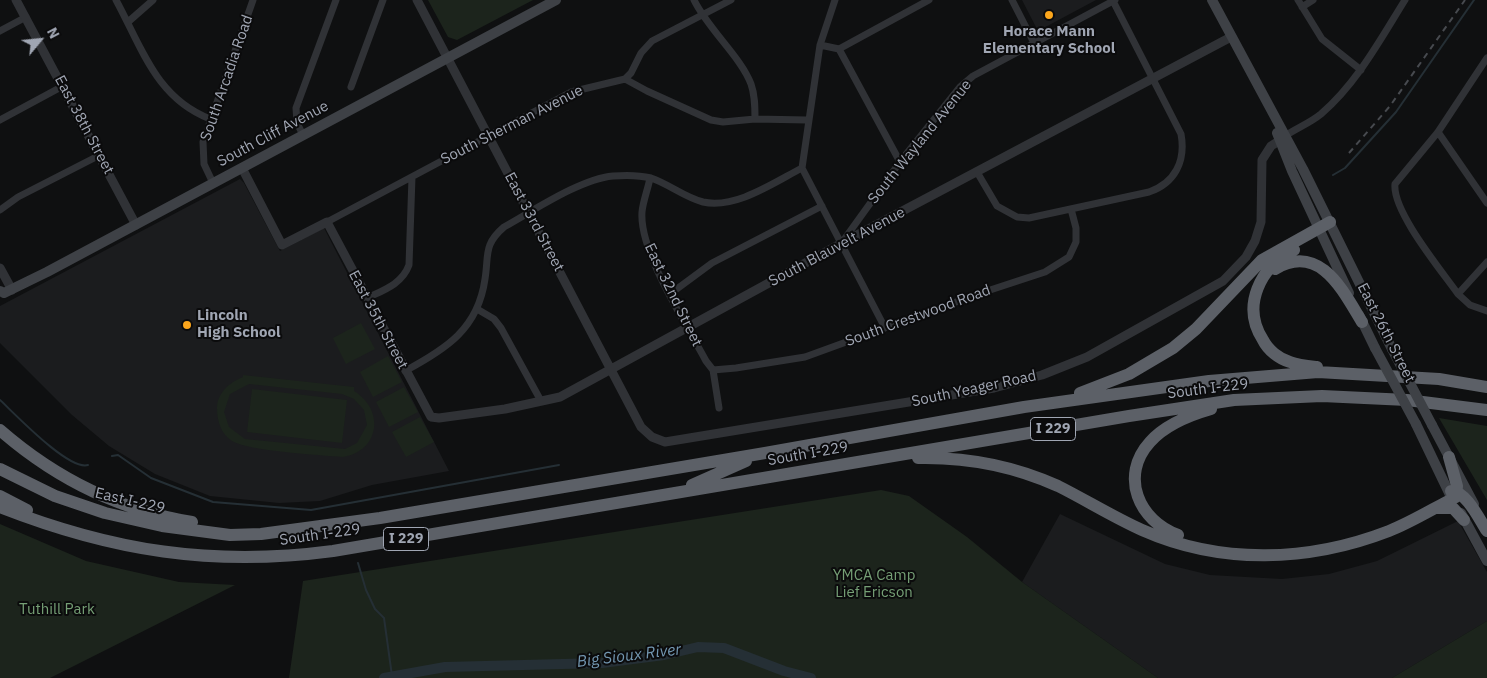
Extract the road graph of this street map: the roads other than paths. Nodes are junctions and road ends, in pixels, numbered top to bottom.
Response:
1 (16, 0) edge
2 (116, 0) edge
3 (153, 0) edge
4 (254, 0) edge
5 (336, 0) edge
6 (383, 0) edge
7 (417, 0) edge
8 (556, 0) edge
9 (694, 0) edge
10 (731, 0) edge
11 (835, 0) edge
12 (930, 0) edge
13 (1012, 0) edge
14 (1212, 0) edge
15 (1313, 0) edge
16 (1406, 0) edge
17 (1114, 1) edge
18 (1300, 3) edge
19 (702, 16) junction
20 (26, 17) junction
21 (128, 22) junction
22 (0, 31) edge
23 (1231, 37) junction
24 (1034, 43) junction
25 (820, 44) junction
26 (839, 49) junction
27 (447, 58) junction
28 (1487, 58) edge
29 (1361, 70) junction
30 (625, 78) junction
31 (1153, 78) junction
32 (64, 86) junction
33 (351, 87) dead end
34 (210, 119) junction
35 (755, 119) junction
36 (0, 120) edge
37 (807, 120) junction
38 (1438, 132) junction
39 (303, 135) junction
40 (489, 137) junction
41 (1283, 138) junction
42 (100, 155) junction
43 (900, 162) junction
44 (242, 168) junction
45 (802, 168) junction
46 (977, 172) junction
47 (412, 177) junction
48 (650, 178) junction
49 (213, 184) junction
50 (1487, 203) edge
51 (822, 206) junction
52 (1071, 209) junction
53 (0, 210) edge
54 (529, 213) junction
55 (327, 222) junction
56 (136, 225) junction
57 (1326, 229) junction
58 (842, 243) junction
59 (1487, 262) edge
60 (0, 268) edge
61 (1262, 280) junction
62 (4, 294) edge
63 (670, 294) junction
64 (1458, 294) junction
65 (367, 298) junction
66 (477, 309) junction
67 (1487, 311) edge
68 (1362, 322) junction
69 (689, 328) junction
70 (885, 328) junction
71 (611, 370) junction
72 (713, 370) junction
73 (405, 371) junction
74 (1368, 375) junction
75 (1487, 387) edge
76 (1262, 398) junction
77 (541, 401) junction
78 (1024, 406) junction
79 (719, 408) dead end
80 (1487, 410) edge
81 (431, 417) joint
82 (0, 430) edge
83 (656, 440) joint
84 (765, 453) junction
85 (1449, 457) junction
86 (844, 465) junction
87 (0, 470) edge
88 (675, 493) junction
89 (1453, 494) junction
90 (0, 496) edge
91 (0, 507) edge
92 (1431, 510) junction
93 (1464, 520) junction
94 (1487, 530) edge
95 (261, 534) junction
96 (136, 546) junction
97 (1487, 561) edge

1 - 20 street, East 38th Street
2 - 21 street
3 - 21 street
4 - 34 street, South Arcadia Road
5 - 39 street
6 - 33 street
7 - 27 street, East 33rd Street
8 - 27 main road, South Cliff Avenue
9 - 19 street
10 - 19 street
11 - 25 street
12 - 26 street
13 - 24 street
14 - 23 main road, East 26th Street
15 - 18 street
16 - 29 street
17 - 24 street, South Wayland Avenue
17 - 31 street
18 - 29 street
19 - 30 street
19 - 35 street
20 - 22 street
20 - 32 street, East 38th Street
21 - 34 street
23 - 31 street, South Blauvelt Avenue
23 - 41 main road, East 26th Street
24 - 43 street, South Wayland Avenue
25 - 26 street
25 - 37 street
26 - 43 street
27 - 39 main road, South Cliff Avenue
27 - 40 street, East 33rd Street
28 - 38 street
29 - 41 street
30 - 35 street
30 - 40 street, South Sherman Avenue
31 - 46 street, South Blauvelt Avenue
31 - 52 street
32 - 36 street
32 - 42 street, East 38th Street
34 - 49 street, South Arcadia Road
35 - 37 street
37 - 45 street
38 - 50 street
38 - 64 street
39 - 44 main road, South Cliff Avenue
40 - 47 street, South Sherman Avenue
40 - 54 street, East 33rd Street
41 - 57 main road, East 26th Street
41 - 83 street, South Yeager Road
42 - 53 street
42 - 56 street, East 38th Street
43 - 58 street, South Wayland Avenue
44 - 49 main road, South Cliff Avenue
44 - 55 street, South Sherman Avenue
45 - 48 street
45 - 51 street
46 - 52 street
46 - 58 street, South Blauvelt Avenue
47 - 55 street, South Sherman Avenue
47 - 65 street
48 - 54 street
48 - 63 street, East 32nd Street
49 - 56 main road, South Cliff Avenue
51 - 58 street
51 - 63 street
52 - 70 street, South Crestwood Road
54 - 66 street
54 - 71 street, East 33rd Street
55 - 65 street, East 35th Street
56 - 62 main road, South Cliff Avenue
57 - 61 highway
57 - 68 main road, East 26th Street
57 - 78 highway
57 - 85 main road, East 26th Street, bridge
58 - 69 street, South Blauvelt Avenue
58 - 70 street
59 - 64 street
60 - 62 street
61 - 68 highway
61 - 74 highway
63 - 69 street, East 32nd Street
64 - 67 street
65 - 73 street, East 35th Street
66 - 73 street
66 - 77 street
68 - 89 main road, East 26th Street, bridge
69 - 71 street, South Blauvelt Avenue
69 - 72 street, East 32nd Street
70 - 72 street, South Crestwood Road
71 - 77 street, South Blauvelt Avenue
71 - 83 street, East 33rd Street
72 - 79 street, East 32nd Street
73 - 81 street, East 35th Street
74 - 75 highway, South I-229 / I 229
74 - 78 highway, South I-229 / I 229
76 - 80 highway, South I-229 / I 229
76 - 86 highway, South I-229 / I 229
76 - 89 highway
77 - 81 street, South Blauvelt Avenue
78 - 84 highway, South I-229 / I 229
82 - 95 highway
84 - 88 highway
84 - 95 highway, South I-229 / I 229
85 - 89 highway
85 - 94 main road, East 26th Street
86 - 88 highway, South I-229 / I 229
86 - 92 highway
87 - 95 highway, East I-229 / I 229
88 - 96 highway, South I-229 / I 229
89 - 92 highway
89 - 93 main road, East 26th Street
89 - 94 highway
90 - 96 highway, I 229
91 - 96 highway
92 - 93 highway
93 - 97 main road, East 26th Street

